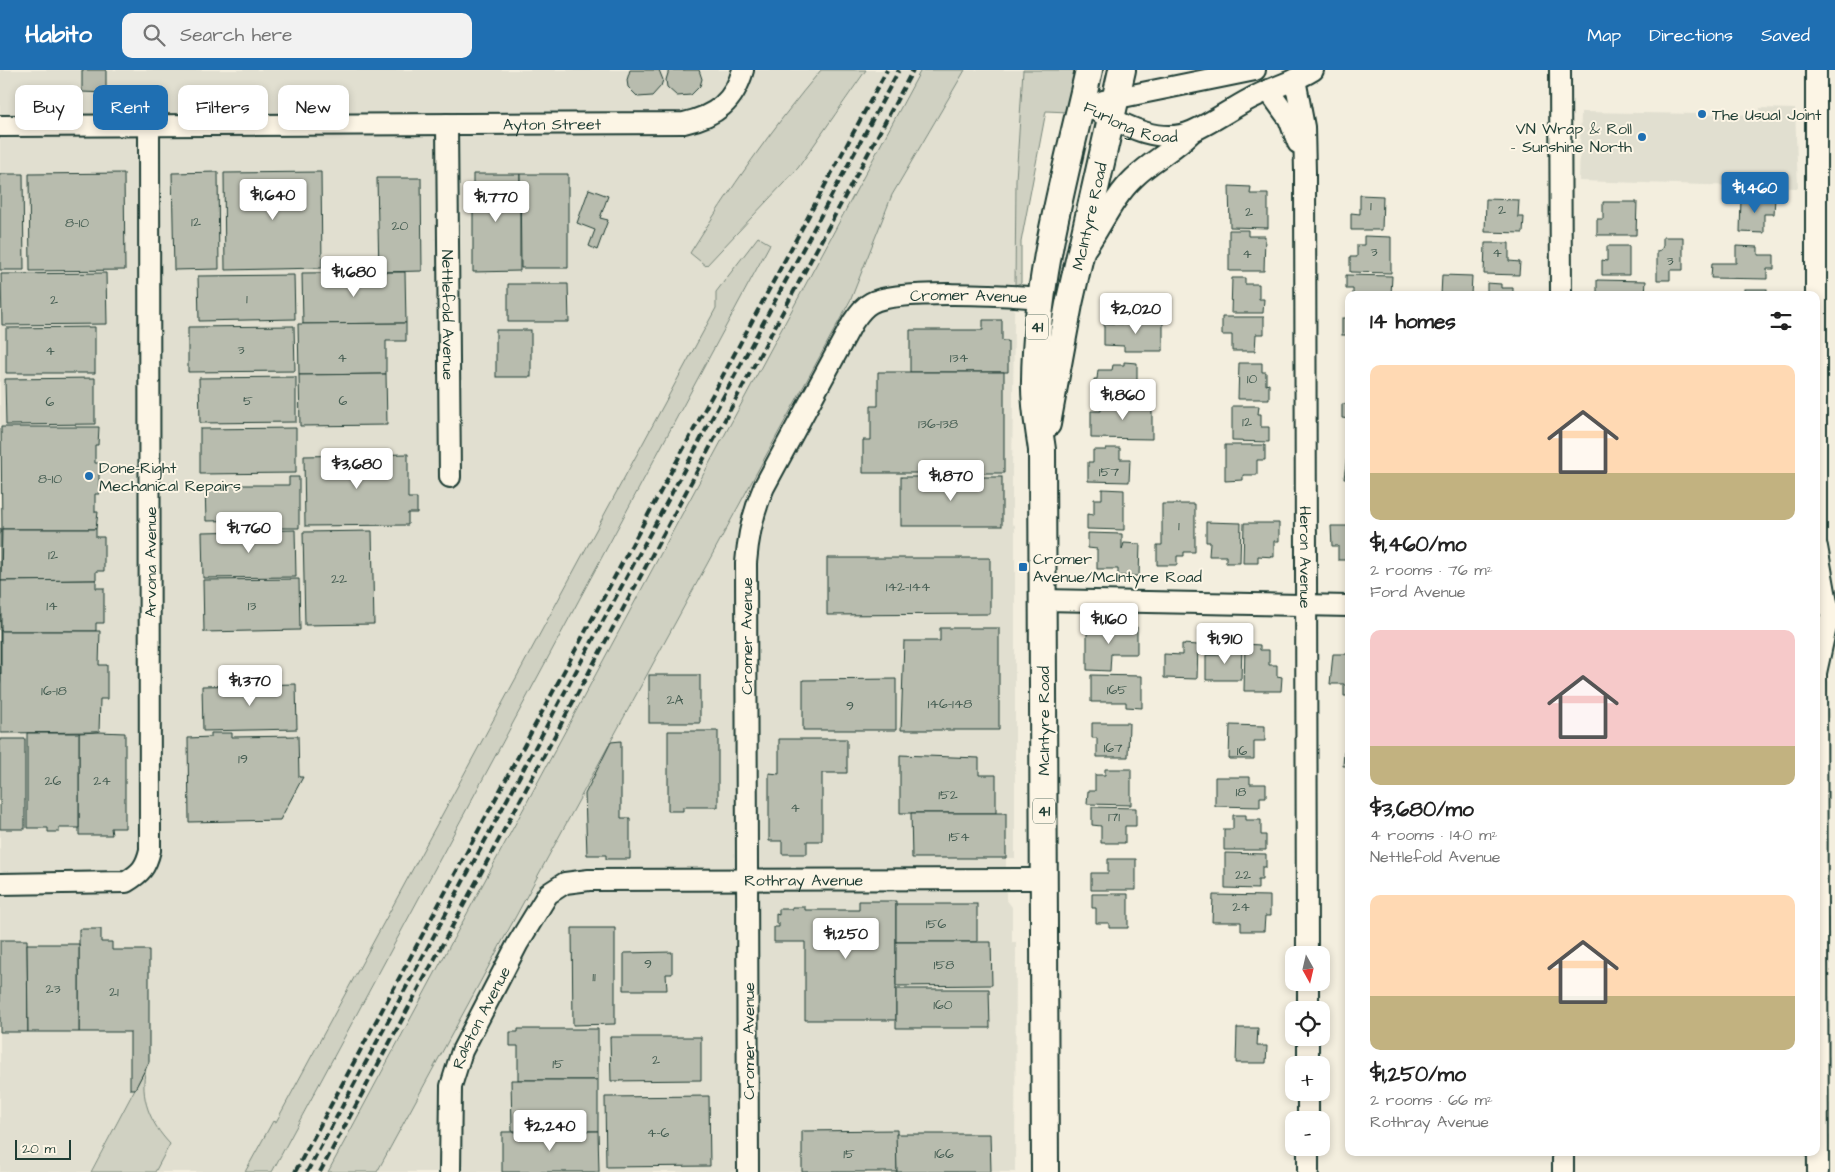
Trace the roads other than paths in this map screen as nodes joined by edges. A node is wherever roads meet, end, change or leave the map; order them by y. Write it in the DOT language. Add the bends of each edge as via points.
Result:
graph roads {
  1 [pos="743,70"];
  2 [pos="1089,70"];
  3 [pos="1122,70"];
  4 [pos="1255,70"];
  5 [pos="1313,70"];
  6 [pos="1560,70"];
  7 [pos="1816,70"];
  8 [pos="1823,70"];
  9 [pos="1835,70"];
  10 [pos="1228,72"];
  11 [pos="1295,79"];
  12 [pos="1268,90"];
  13 [pos="1082,103"];
  14 [pos="1113,109"];
  15 [pos="447,124"];
  16 [pos="0,126"];
  17 [pos="93,126"];
  18 [pos="168,126"];
  19 [pos="149,130"];
  20 [pos="1192,131"];
  21 [pos="1304,159"];
  22 [pos="1078,261"];
  23 [pos="1561,291"];
  24 [pos="1816,291"];
  25 [pos="1040,298"];
  26 [pos="1042,450"];
  27 [pos="450,477"];
  28 [pos="1820,570"];
  29 [pos="1043,600"];
  30 [pos="1307,605"];
  31 [pos="1345,606"];
  32 [pos="1827,615"];
  33 [pos="1820,652"];
  34 [pos="1044,879"];
  35 [pos="748,880"];
  36 [pos="565,883"];
  37 [pos="0,884"];
  38 [pos="1308,946"];
  39 [pos="1308,1156"];
  40 [pos="1563,1156"];
  41 [pos="1818,1156"];
  42 [pos="450,1172"];
  43 [pos="748,1172"];
  44 [pos="1045,1172"];
  45 [pos="1308,1172"];
  46 [pos="1563,1172"];
  47 [pos="1818,1172"];
  1 -- 15 [label="street, Ayton Street" via="736,92 721,107 703,119 684,123"];
  2 -- 13 [label="main road, McIntyre Road / 41"];
  3 -- 14 [label="main road, McIntyre Road / 41"];
  4 -- 10 [label="street, Furlong Road"];
  5 -- 11 [label="street, Furlong Road"];
  6 -- 23 [label="street"];
  7 -- 24 [label="street"];
  8 -- 9 [label="street"];
  10 -- 14 [label="street, Furlong Road"];
  11 -- 12 [label="street, Furlong Road"];
  11 -- 21 [label="street, Heron Avenue" via="1304,127"];
  12 -- 20 [label="street, Furlong Road"];
  12 -- 21 [label="street, Heron Avenue" via="1288,119"];
  13 -- 14 [label="street, Furlong Road"];
  13 -- 25 [label="main road, McIntyre Road / 41" via="1050,235"];
  14 -- 20 [label="street, Furlong Road" via="1151,134 1176,135"];
  14 -- 22 [label="main road, McIntyre Road / 41"];
  15 -- 18 [label="street, Ayton Street"];
  15 -- 27 [label="street, Nettlefold Avenue"];
  16 -- 17 [label="street, Ayton Street"];
  19 -- 37 [label="street, Arvona Avenue" via="150,850 146,866 126,882"];
  20 -- 22 [label="street" via="1129,183"];
  21 -- 30 [label="street, Heron Avenue"];
  22 -- 26 [label="main road, McIntyre Road / 41"];
  25 -- 26 [label="main road, McIntyre Road / 41" via="1035,384"];
  25 -- 35 [label="street, Cromer Avenue" via="910,295 881,298 870,303 853,322 764,487 751,525 746,563"];
  26 -- 29 [label="main road, McIntyre Road / 41"];
  28 -- 32 [label="street"];
  29 -- 30 [label="street"];
  29 -- 34 [label="main road, McIntyre Road / 41"];
  30 -- 31 [label="street"];
  30 -- 38 [label="street, Heron Avenue"];
  32 -- 33 [label="street"];
  34 -- 35 [label="street, Rothray Avenue"];
  34 -- 44 [label="main road, McIntyre Road / 41"];
  35 -- 36 [label="street, Rothray Avenue" via="589,880"];
  35 -- 43 [label="street, Cromer Avenue"];
  36 -- 42 [label="street, Ralston Avenue" via="541,902 462,1052 451,1086"];
  39 -- 45 [label="street"];
  40 -- 46 [label="street"];
  41 -- 47 [label="street"];
}
